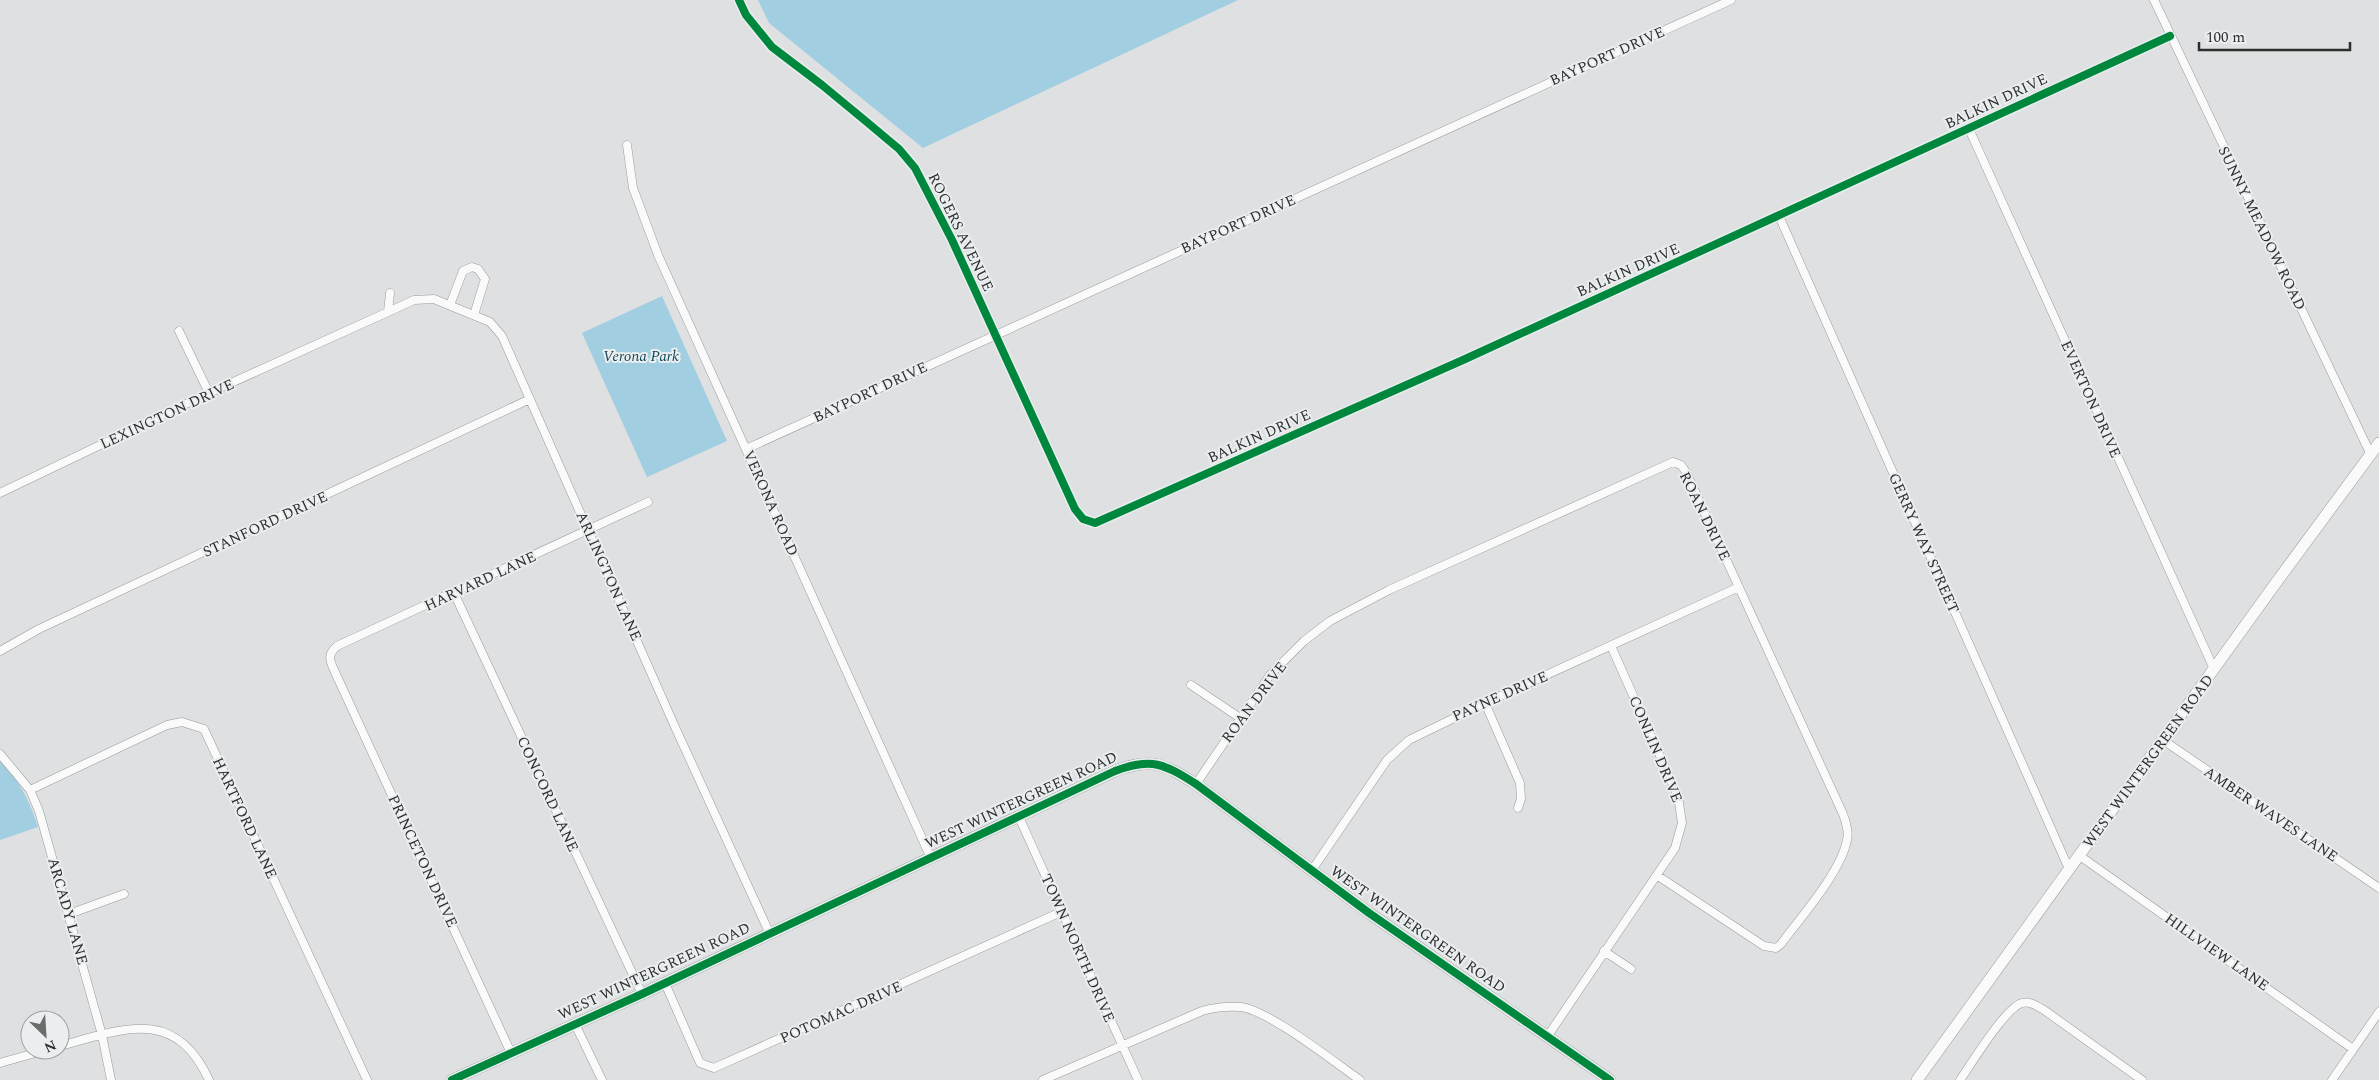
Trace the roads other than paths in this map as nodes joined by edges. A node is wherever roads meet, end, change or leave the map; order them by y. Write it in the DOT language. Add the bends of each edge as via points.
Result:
graph roads {
  1 [pos="739,0"];
  2 [pos="1731,0"];
  3 [pos="2154,0"];
  4 [pos="2170,36"];
  5 [pos="1969,128"];
  6 [pos="627,145"];
  7 [pos="1779,216"];
  8 [pos="390,293"];
  9 [pos="450,305"];
  10 [pos="388,312"];
  11 [pos="474,315"];
  12 [pos="179,330"];
  13 [pos="994,335"];
  14 [pos="335,336"];
  15 [pos="209,393"];
  16 [pos="530,399"];
  17 [pos="2379,443"];
  18 [pos="746,449"];
  19 [pos="2370,455"];
  20 [pos="0,493"];
  21 [pos="648,502"];
  22 [pos="1095,523"];
  23 [pos="588,531"];
  24 [pos="1739,587"];
  25 [pos="454,593"];
  26 [pos="1611,646"];
  27 [pos="0,651"];
  28 [pos="2214,669"];
  29 [pos="334,670"];
  30 [pos="1191,684"];
  31 [pos="1484,703"];
  32 [pos="1240,718"];
  33 [pos="2163,740"];
  34 [pos="0,754"];
  35 [pos="1196,784"];
  36 [pos="30,790"];
  37 [pos="1518,808"];
  38 [pos="1018,815"];
  39 [pos="930,856"];
  40 [pos="2080,856"];
  41 [pos="2070,869"];
  42 [pos="1312,870"];
  43 [pos="1658,876"];
  44 [pos="2379,888"];
  45 [pos="124,894"];
  46 [pos="1061,912"];
  47 [pos="69,914"];
  48 [pos="769,932"];
  49 [pos="1604,951"];
  50 [pos="1631,969"];
  51 [pos="665,983"];
  52 [pos="642,994"];
  53 [pos="2379,1012"];
  54 [pos="575,1024"];
  55 [pos="102,1035"];
  56 [pos="1547,1037"];
  57 [pos="70,1043"];
  58 [pos="1122,1046"];
  59 [pos="2353,1049"];
  60 [pos="511,1053"];
  61 [pos="20,1057"];
  62 [pos="0,1062"];
  63 [pos="111,1080"];
  64 [pos="209,1080"];
  65 [pos="366,1080"];
  66 [pos="452,1080"];
  67 [pos="602,1080"];
  68 [pos="1043,1080"];
  69 [pos="1138,1080"];
  70 [pos="1360,1080"];
  71 [pos="1610,1080"];
  72 [pos="1917,1080"];
  73 [pos="1960,1080"];
  74 [pos="2142,1080"];
  75 [pos="2332,1080"];
  1 -- 13 [label="street, ROGERS AVENUE" via="746,15 772,47 868,123 915,168 952,240"];
  2 -- 13 [label="street, BAYPORT DRIVE"];
  3 -- 4 [label="street, SUNNY MEADOW ROAD"];
  4 -- 5 [label="street, BALKIN DRIVE"];
  4 -- 19 [label="street, SUNNY MEADOW ROAD"];
  5 -- 7 [label="street, BALKIN DRIVE"];
  5 -- 28 [label="street, EVERTON DRIVE"];
  6 -- 18 [label="street, VERONA ROAD" via="633,188 658,255"];
  7 -- 22 [label="street, BALKIN DRIVE"];
  7 -- 41 [label="street, GERRY WAY STREET"];
  8 -- 10 [label="street"];
  9 -- 10 [label="street, ARLINGTON LANE" via="425,298"];
  9 -- 11 [label="street, ARLINGTON LANE"];
  9 -- 11 [label="street" via="463,271 472,267 478,269 485,279"];
  10 -- 14 [label="street, ARLINGTON LANE"];
  11 -- 16 [label="street, ARLINGTON LANE" via="490,322 502,336"];
  12 -- 15 [label="street"];
  13 -- 18 [label="street, BAYPORT DRIVE"];
  13 -- 22 [label="street, ROGERS AVENUE" via="1076,509 1084,519"];
  14 -- 15 [label="street, LEXINGTON DRIVE"];
  15 -- 20 [label="street, LEXINGTON DRIVE"];
  16 -- 23 [label="street, ARLINGTON LANE"];
  16 -- 27 [label="street, STANFORD DRIVE" via="39,629"];
  17 -- 19 [label="street, WEST WINTERGREEN ROAD"];
  18 -- 39 [label="street, VERONA ROAD"];
  19 -- 28 [label="street, WEST WINTERGREEN ROAD"];
  21 -- 23 [label="street, HARVARD LANE"];
  23 -- 25 [label="street, HARVARD LANE"];
  23 -- 48 [label="street, ARLINGTON LANE"];
  24 -- 26 [label="street, PAYNE DRIVE"];
  24 -- 32 [label="street, ROAN DRIVE" via="1686,472 1681,464 1673,462 1389,590 1330,621 1304,641 1270,675"];
  24 -- 43 [label="street, ROAN DRIVE" via="1843,814 1848,838 1844,851 1819,893 1776,948 1764,946"];
  25 -- 29 [label="street, HARVARD LANE" via="338,646 331,652"];
  25 -- 52 [label="street, CONCORD LANE"];
  26 -- 31 [label="street, PAYNE DRIVE"];
  26 -- 43 [label="street, CONLIN DRIVE" via="1682,810 1680,836"];
  28 -- 33 [label="street, WEST WINTERGREEN ROAD"];
  29 -- 60 [label="street, PRINCETON DRIVE"];
  30 -- 32 [label="street"];
  31 -- 37 [label="street" via="1520,783"];
  31 -- 42 [label="street, PAYNE DRIVE" via="1419,734 1398,749 1387,760"];
  32 -- 35 [label="street, ROAN DRIVE"];
  33 -- 40 [label="street, WEST WINTERGREEN ROAD"];
  33 -- 44 [label="street, AMBER WAVES LANE"];
  34 -- 36 [label="street, ARCADY LANE"];
  35 -- 38 [label="street, WEST WINTERGREEN ROAD" via="1151,762 1136,763"];
  35 -- 42 [label="street, WEST WINTERGREEN ROAD"];
  36 -- 47 [label="street, ARCADY LANE"];
  36 -- 65 [label="street, HARTFORD LANE" via="167,726 182,722 204,729"];
  38 -- 39 [label="street, WEST WINTERGREEN ROAD"];
  38 -- 46 [label="street, TOWN NORTH DRIVE"];
  39 -- 48 [label="street, WEST WINTERGREEN ROAD"];
  40 -- 41 [label="street, WEST WINTERGREEN ROAD"];
  40 -- 59 [label="street, HILLVIEW LANE"];
  41 -- 72 [label="street, WEST WINTERGREEN ROAD"];
  42 -- 56 [label="street, WEST WINTERGREEN ROAD"];
  43 -- 49 [label="street, CONLIN DRIVE"];
  45 -- 47 [label="street"];
  46 -- 51 [label="street, POTOMAC DRIVE" via="714,1068 700,1063"];
  46 -- 58 [label="street, TOWN NORTH DRIVE"];
  47 -- 55 [label="street, ARCADY LANE"];
  48 -- 51 [label="street, WEST WINTERGREEN ROAD"];
  49 -- 50 [label="street"];
  49 -- 56 [label="street, CONLIN DRIVE"];
  51 -- 52 [label="street, WEST WINTERGREEN ROAD"];
  52 -- 54 [label="street, WEST WINTERGREEN ROAD"];
  53 -- 59 [label="street"];
  54 -- 60 [label="street, WEST WINTERGREEN ROAD"];
  54 -- 67 [label="street"];
  55 -- 57 [label="street"];
  55 -- 63 [label="street, ARCADY LANE"];
  55 -- 64 [label="street" via="136,1029 165,1032 192,1050"];
  56 -- 71 [label="street, WEST WINTERGREEN ROAD"];
  58 -- 68 [label="street"];
  58 -- 69 [label="street, TOWN NORTH DRIVE"];
  58 -- 70 [label="street" via="1202,1011 1241,1008 1257,1012"];
  59 -- 75 [label="street"];
  60 -- 66 [label="street, WEST WINTERGREEN ROAD"];
  61 -- 62 [label="street"];
  73 -- 74 [label="street" via="2011,1008 2021,1003 2033,1003"];
}
